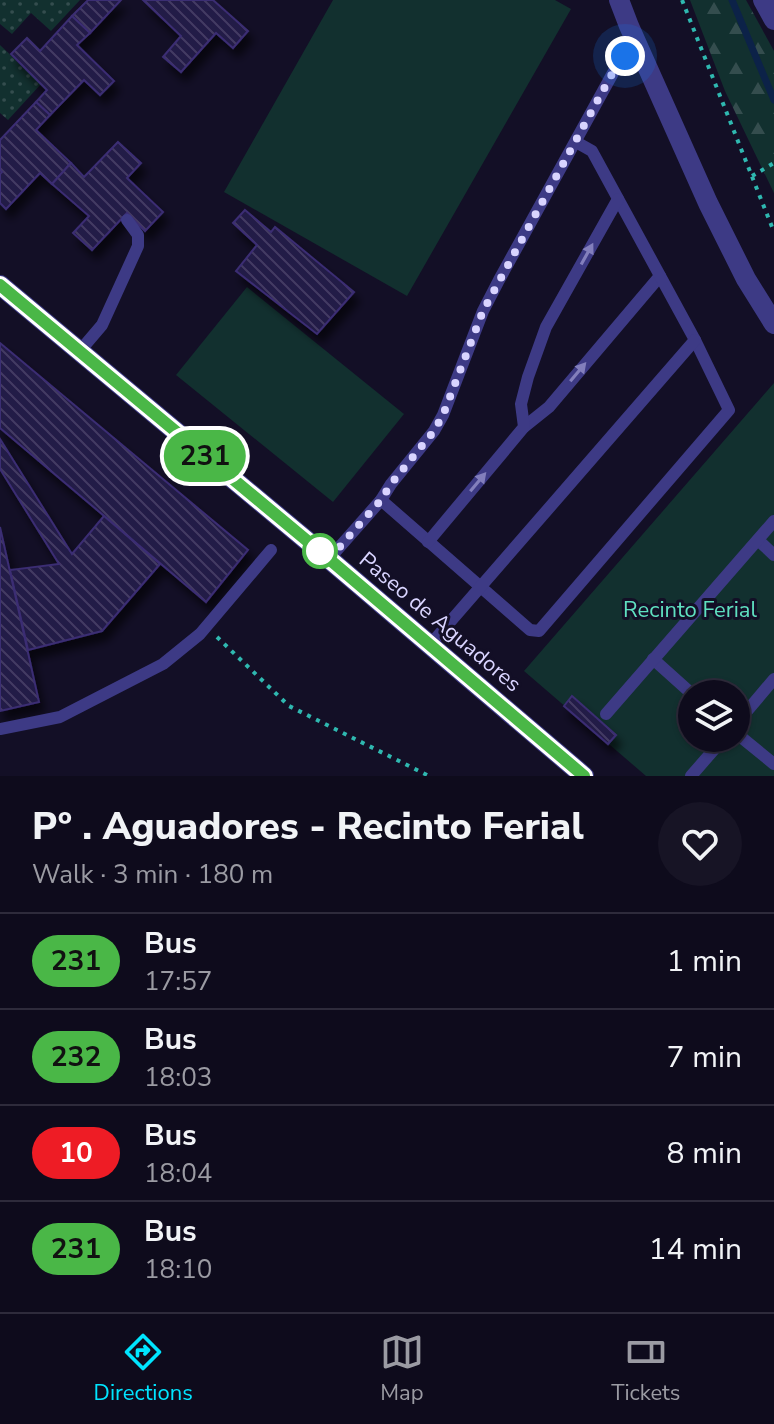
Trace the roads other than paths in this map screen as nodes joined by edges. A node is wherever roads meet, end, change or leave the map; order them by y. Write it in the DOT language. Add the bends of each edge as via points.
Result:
graph roads {
  1 [pos="619,0"];
  2 [pos="763,0"];
  3 [pos="774,20"];
  4 [pos="639,48"];
  5 [pos="576,142"];
  6 [pos="618,199"];
  7 [pos="127,220"];
  8 [pos="660,276"];
  9 [pos="0,285"];
  10 [pos="774,324"];
  11 [pos="695,340"];
  12 [pos="79,352"];
  13 [pos="524,427"];
  14 [pos="381,500"];
  15 [pos="774,521"];
  16 [pos="758,540"];
  17 [pos="428,542"];
  18 [pos="271,550"];
  19 [pos="774,555"];
  20 [pos="329,559"];
  21 [pos="480,586"];
  22 [pos="430,645"];
  23 [pos="653,659"];
  24 [pos="774,679"];
  25 [pos="678,681"];
  26 [pos="750,707"];
  27 [pos="606,714"];
  28 [pos="0,729"];
  29 [pos="750,744"];
  30 [pos="712,752"];
  31 [pos="774,764"];
  32 [pos="584,776"];
  33 [pos="691,776"];
  1 -- 4 [label="street"];
  2 -- 3 [label="street"];
  4 -- 5 [label="lane" via="619,62"];
  4 -- 10 [label="street" via="733,254"];
  5 -- 6 [label="lane" via="592,151"];
  5 -- 14 [label="lane" via="483,311 443,415"];
  6 -- 8 [label="lane"];
  13 -- 6 [label="lane, one-way" via="521,404 546,327"];
  7 -- 12 [label="lane" via="138,235 138,246 102,325"];
  8 -- 11 [label="lane"];
  13 -- 8 [label="lane, one-way" via="549,407"];
  9 -- 12 [label="street, Paseo de Aguadores"];
  11 -- 21 [label="lane"];
  11 -- 21 [label="lane" via="729,410 548,622 539,631 530,630"];
  12 -- 20 [label="street, Paseo de Aguadores"];
  17 -- 13 [label="lane, one-way"];
  14 -- 17 [label="lane"];
  14 -- 20 [label="lane"];
  15 -- 16 [label="lane"];
  16 -- 19 [label="lane"];
  16 -- 23 [label="lane"];
  17 -- 21 [label="lane"];
  18 -- 28 [label="lane" via="200,634 163,664 60,717"];
  20 -- 22 [label="street, Paseo de Aguadores"];
  21 -- 22 [label="lane"];
  22 -- 32 [label="street, Paseo de Aguadores"];
  23 -- 25 [label="lane"];
  23 -- 27 [label="lane"];
  24 -- 26 [label="lane"];
  29 -- 31 [label="lane"];
  30 -- 33 [label="lane"];
}
